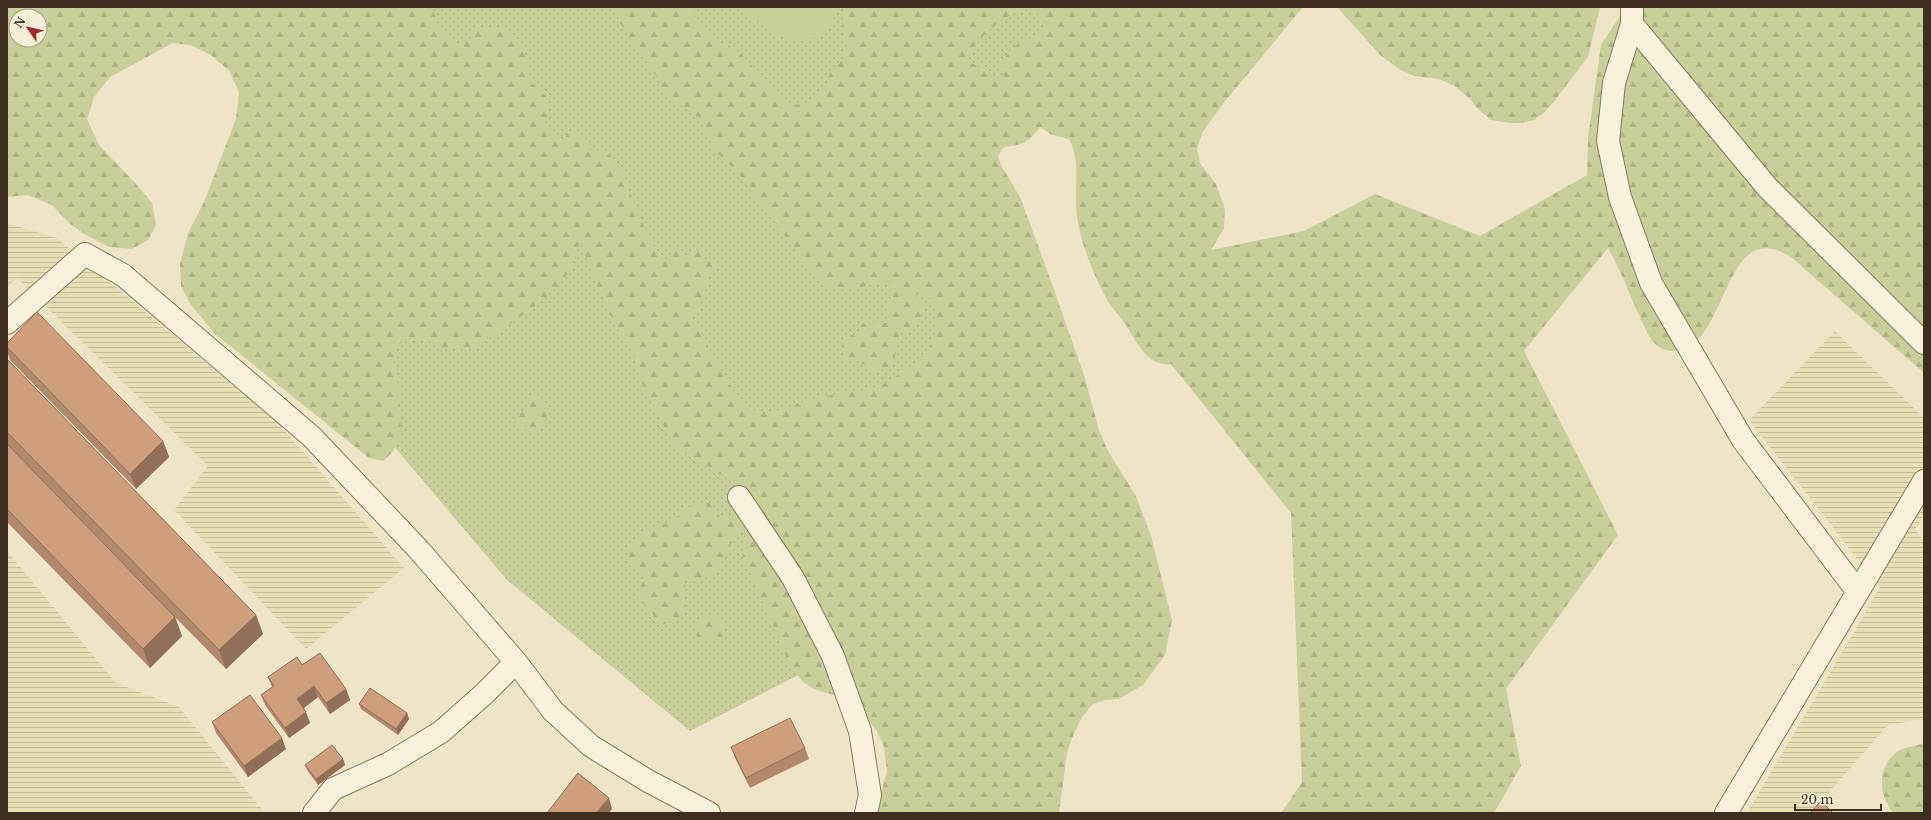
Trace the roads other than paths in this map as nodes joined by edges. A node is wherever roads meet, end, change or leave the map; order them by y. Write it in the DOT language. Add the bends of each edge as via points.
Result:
graph roads {
  1 [pos="1632,15"];
  2 [pos="7,323"];
  3 [pos="1924,343"];
  4 [pos="1924,481"];
  5 [pos="739,497"];
  6 [pos="1858,592"];
  7 [pos="516,662"];
  8 [pos="314,813"];
  9 [pos="709,813"];
  10 [pos="866,813"];
  11 [pos="1726,813"];
  1 -- 3 [label="street" via="1767,187"];
  1 -- 6 [label="street" via="1614,83 1608,141 1620,197 1651,283 1743,440"];
  2 -- 7 [label="street" via="86,254 123,275 312,437 419,550"];
  4 -- 6 [label="street"];
  5 -- 10 [label="street" via="792,578 834,656 860,731 870,795"];
  6 -- 11 [label="street"];
  7 -- 8 [label="street" via="441,732 388,764 333,789"];
  7 -- 9 [label="street" via="553,711 591,746 648,781"];
}
